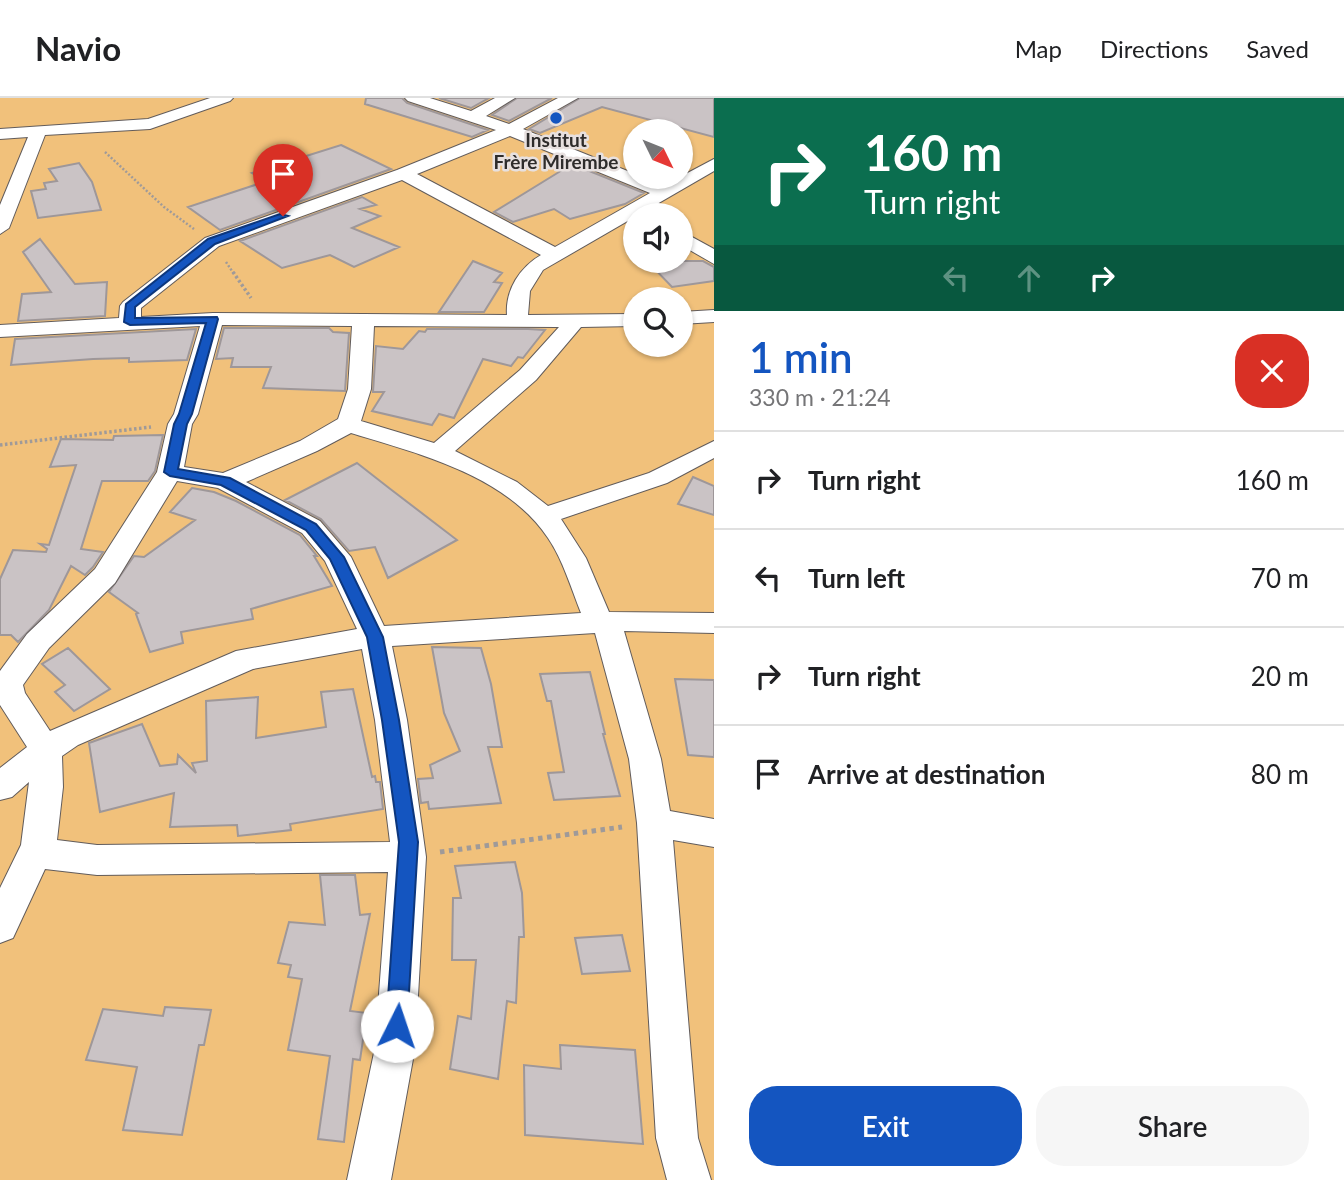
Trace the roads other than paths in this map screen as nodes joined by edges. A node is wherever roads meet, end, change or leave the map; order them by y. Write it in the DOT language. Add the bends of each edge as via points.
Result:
graph roads {
  1 [pos="225,98"];
  2 [pos="413,98"];
  3 [pos="507,98"];
  4 [pos="570,98"];
  5 [pos="474,117"];
  6 [pos="39,131"];
  7 [pos="508,131"];
  8 [pos="0,134"];
  9 [pos="714,164"];
  10 [pos="403,174"];
  11 [pos="663,192"];
  12 [pos="650,203"];
  13 [pos="623,220"];
  14 [pos="0,228"];
  15 [pos="693,245"];
  16 [pos="553,254"];
  17 [pos="714,258"];
  18 [pos="714,316"];
  19 [pos="693,317"];
  20 [pos="213,319"];
  21 [pos="363,319"];
  22 [pos="623,320"];
  23 [pos="519,321"];
  24 [pos="130,322"];
  25 [pos="574,322"];
  26 [pos="0,331"];
  27 [pos="347,424"];
  28 [pos="714,448"];
  29 [pos="439,452"];
  30 [pos="170,472"];
  31 [pos="225,481"];
  32 [pos="543,516"];
  33 [pos="603,622"];
  34 [pos="714,623"];
  35 [pos="375,637"];
  36 [pos="46,750"];
  37 [pos="0,787"];
  38 [pos="654,823"];
  39 [pos="714,833"];
  40 [pos="36,853"];
  41 [pos="408,857"];
  42 [pos="0,926"];
  43 [pos="369,1180"];
  44 [pos="689,1180"];
  1 -- 6 [label="street" via="150,124"];
  2 -- 5 [label="street"];
  3 -- 5 [label="street"];
  4 -- 7 [label="street"];
  5 -- 7 [label="street"];
  6 -- 8 [label="street"];
  6 -- 14 [label="street"];
  7 -- 10 [label="street"];
  7 -- 11 [label="street"];
  9 -- 11 [label="street"];
  10 -- 16 [label="street"];
  10 -- 24 [label="street" via="212,242 130,306"];
  11 -- 12 [label="street"];
  13 -- 16 [label="street"];
  15 -- 17 [label="street"];
  16 -- 23 [label="street" via="522,284 515,307"];
  18 -- 19 [label="street"];
  20 -- 21 [label="street"];
  20 -- 24 [label="street"];
  20 -- 30 [label="street"];
  21 -- 23 [label="street"];
  21 -- 27 [label="street" via="355,408"];
  22 -- 25 [label="street"];
  23 -- 25 [label="street"];
  24 -- 26 [label="street"];
  25 -- 29 [label="street" via="519,382"];
  27 -- 29 [label="street"];
  27 -- 31 [label="street"];
  28 -- 32 [label="street" via="658,478"];
  29 -- 32 [label="street" via="477,467"];
  30 -- 31 [label="street"];
  30 -- 36 [label="street" via="104,576 37,641 9,682 11,697"];
  31 -- 35 [label="street" via="311,527 337,557"];
  32 -- 33 [label="street" via="554,526"];
  33 -- 34 [label="street"];
  33 -- 35 [label="street"];
  33 -- 38 [label="street" via="645,760"];
  35 -- 36 [label="street" via="247,659 67,736"];
  35 -- 41 [label="street" via="391,720"];
  36 -- 37 [label="street"];
  36 -- 40 [label="street" via="46,787"];
  38 -- 39 [label="street"];
  38 -- 44 [label="street" via="677,1138"];
  40 -- 41 [label="street" via="97,860"];
  40 -- 42 [label="street"];
  41 -- 43 [label="street" via="395,1048"];
}
